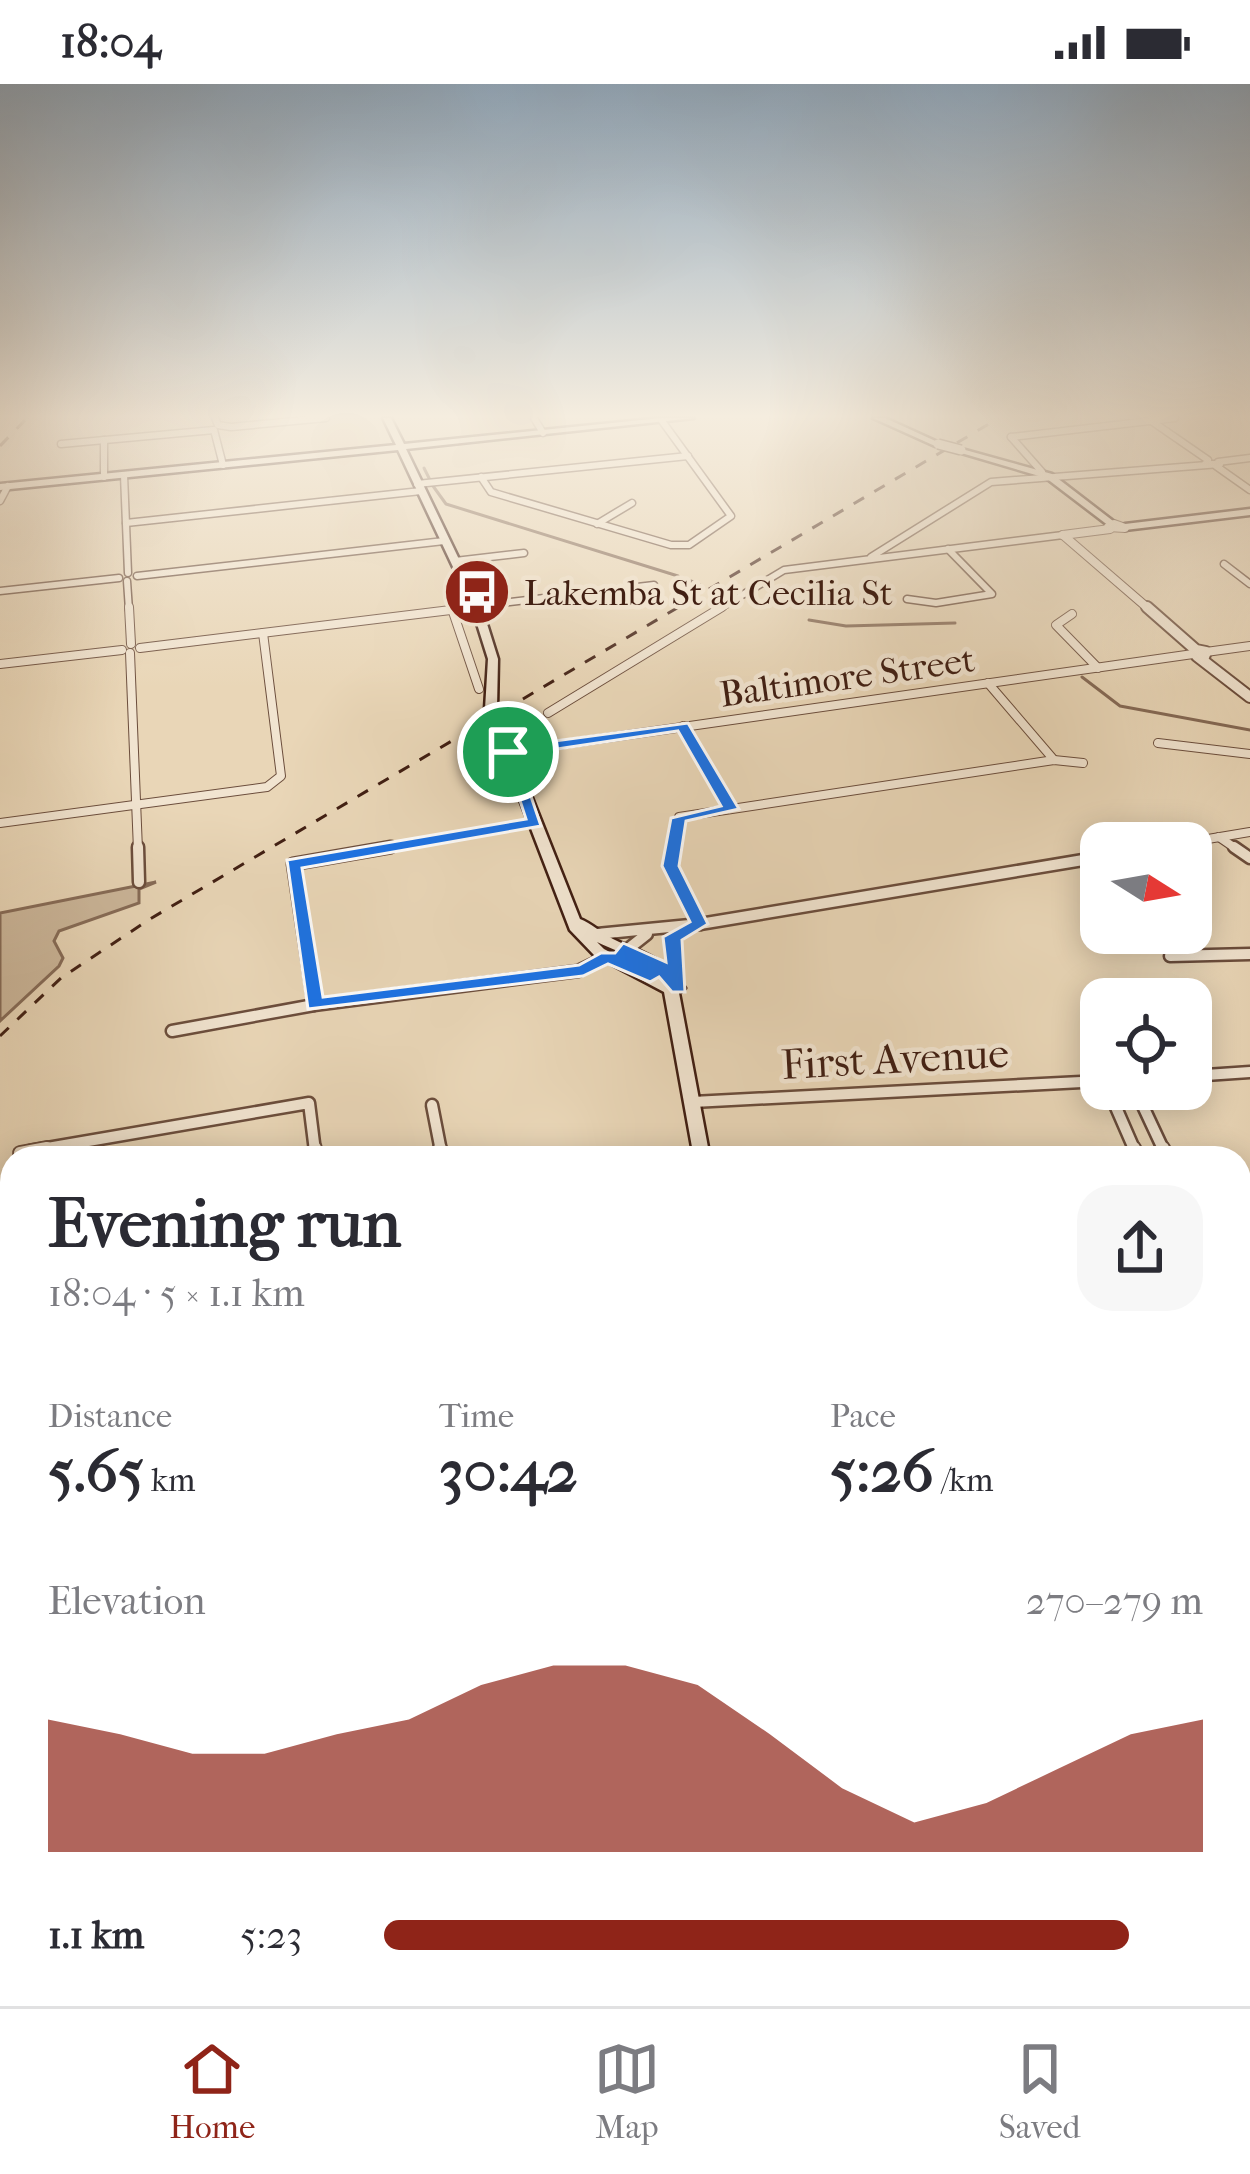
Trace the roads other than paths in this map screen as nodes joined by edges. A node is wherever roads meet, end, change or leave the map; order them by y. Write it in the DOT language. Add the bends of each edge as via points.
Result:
graph roads {
  1 [pos="125,508"];
  2 [pos="254,508"];
  3 [pos="428,508"];
  4 [pos="542,508"];
  5 [pos="624,508"];
  6 [pos="728,508"];
  7 [pos="952,508"];
  8 [pos="1090,508"];
  9 [pos="1250,512"];
  10 [pos="126,523"];
  11 [pos="597,524"];
  12 [pos="1111,526"];
  13 [pos="1125,527"];
  14 [pos="1063,535"];
  15 [pos="444,541"];
  16 [pos="895,544"];
  17 [pos="948,549"];
  18 [pos="524,553"];
  19 [pos="904,554"];
  20 [pos="868,559"];
  21 [pos="454,561"];
  22 [pos="1224,564"];
  23 [pos="128,577"];
  24 [pos="1250,584"];
  25 [pos="654,585"];
  26 [pos="0,591"];
  27 [pos="907,599"];
  28 [pos="476,607"];
  29 [pos="452,610"];
  30 [pos="1072,614"];
  31 [pos="263,633"];
  32 [pos="1250,646"];
  33 [pos="131,649"];
  34 [pos="1200,653"];
  35 [pos="0,664"];
  36 [pos="1098,668"];
  37 [pos="988,683"];
  38 [pos="479,689"];
  39 [pos="1250,697"];
  40 [pos="548,713"];
  41 [pos="683,726"];
  42 [pos="1158,743"];
  43 [pos="508,752"];
  44 [pos="1250,754"];
  45 [pos="1054,760"];
  46 [pos="1083,763"];
  47 [pos="136,804"];
  48 [pos="730,809"];
  49 [pos="535,822"];
  50 [pos="0,823"];
  51 [pos="1250,832"];
  52 [pos="1220,837"];
  53 [pos="1212,838"];
  54 [pos="1250,858"];
  55 [pos="1080,861"];
  56 [pos="139,882"];
  57 [pos="559,884"];
  58 [pos="700,924"];
  59 [pos="584,927"];
  60 [pos="654,930"];
  61 [pos="623,949"];
  62 [pos="1250,954"];
  63 [pos="1170,956"];
  64 [pos="607,957"];
  65 [pos="650,976"];
  66 [pos="678,988"];
  67 [pos="314,1005"];
  68 [pos="679,1016"];
  69 [pos="172,1031"];
  70 [pos="1250,1072"];
  71 [pos="1212,1075"];
  72 [pos="1080,1082"];
  73 [pos="693,1102"];
  74 [pos="432,1105"];
  75 [pos="1117,1110"];
  76 [pos="1145,1110"];
  77 [pos="60,1146"];
  78 [pos="314,1146"];
  79 [pos="440,1146"];
  80 [pos="700,1146"];
  81 [pos="1133,1146"];
  82 [pos="1161,1146"];
  1 -- 10 [label="street"];
  2 -- 10 [label="street"];
  3 -- 15 [label="main road"];
  4 -- 11 [label="street"];
  5 -- 11 [label="street"];
  6 -- 11 [label="street" via="721,528 676,546"];
  7 -- 16 [label="street"];
  8 -- 12 [label="main road"];
  9 -- 13 [label="main road"];
  10 -- 23 [label="street"];
  12 -- 13 [label="street"];
  12 -- 14 [label="street"];
  14 -- 17 [label="street"];
  14 -- 34 [label="street"];
  15 -- 21 [label="main road"];
  15 -- 23 [label="street"];
  16 -- 19 [label="street"];
  16 -- 20 [label="street"];
  17 -- 19 [label="street"];
  17 -- 27 [label="street" via="992,595"];
  18 -- 21 [label="street"];
  19 -- 20 [label="street"];
  20 -- 40 [label="street" via="784,570"];
  21 -- 28 [label="main road"];
  22 -- 24 [label="street"];
  23 -- 26 [label="street"];
  23 -- 33 [label="street"];
  25 -- 28 [label="street"];
  28 -- 29 [label="street"];
  28 -- 43 [label="main road" via="493,659 493,715"];
  29 -- 31 [label="street"];
  29 -- 38 [label="street"];
  30 -- 36 [label="street" via="1056,626"];
  31 -- 33 [label="street"];
  31 -- 47 [label="street" via="281,776 267,787"];
  32 -- 34 [label="street, Baltimore Street"];
  33 -- 35 [label="street"];
  33 -- 47 [label="street"];
  34 -- 36 [label="street, Baltimore Street"];
  34 -- 39 [label="street"];
  36 -- 37 [label="street, Baltimore Street"];
  37 -- 41 [label="street, Baltimore Street"];
  37 -- 45 [label="street"];
  41 -- 43 [label="street, Baltimore Street"];
  41 -- 48 [label="street"];
  42 -- 44 [label="street"];
  43 -- 49 [label="main road"];
  45 -- 46 [label="street"];
  45 -- 48 [label="street"];
  47 -- 50 [label="street"];
  47 -- 56 [label="street"];
  48 -- 58 [label="street" via="679,818 670,866"];
  49 -- 57 [label="main road"];
  49 -- 67 [label="street" via="306,858 291,871"];
  51 -- 52 [label="street"];
  52 -- 53 [label="street"];
  52 -- 54 [label="street"];
  55 -- 58 [label="street"];
  57 -- 59 [label="main road"];
  57 -- 64 [label="main road" via="580,936"];
  58 -- 60 [label="street"];
  58 -- 66 [label="street" via="672,937"];
  59 -- 60 [label="street" via="613,936"];
  59 -- 61 [label="main road"];
  60 -- 61 [label="street"];
  61 -- 65 [label="street"];
  61 -- 66 [label="main road" via="658,964"];
  62 -- 63 [label="street"];
  64 -- 65 [label="main road"];
  64 -- 67 [label="street" via="583,970"];
  65 -- 68 [label="main road" via="671,990"];
  66 -- 68 [label="main road"];
  67 -- 69 [label="street"];
  68 -- 73 [label="main road"];
  70 -- 71 [label="street"];
  72 -- 73 [label="street, First Avenue"];
  73 -- 80 [label="main road"];
  74 -- 79 [label="street"];
  75 -- 81 [label="street"];
  76 -- 82 [label="street"];
  77 -- 78 [label="street" via="309,1103"];
}
